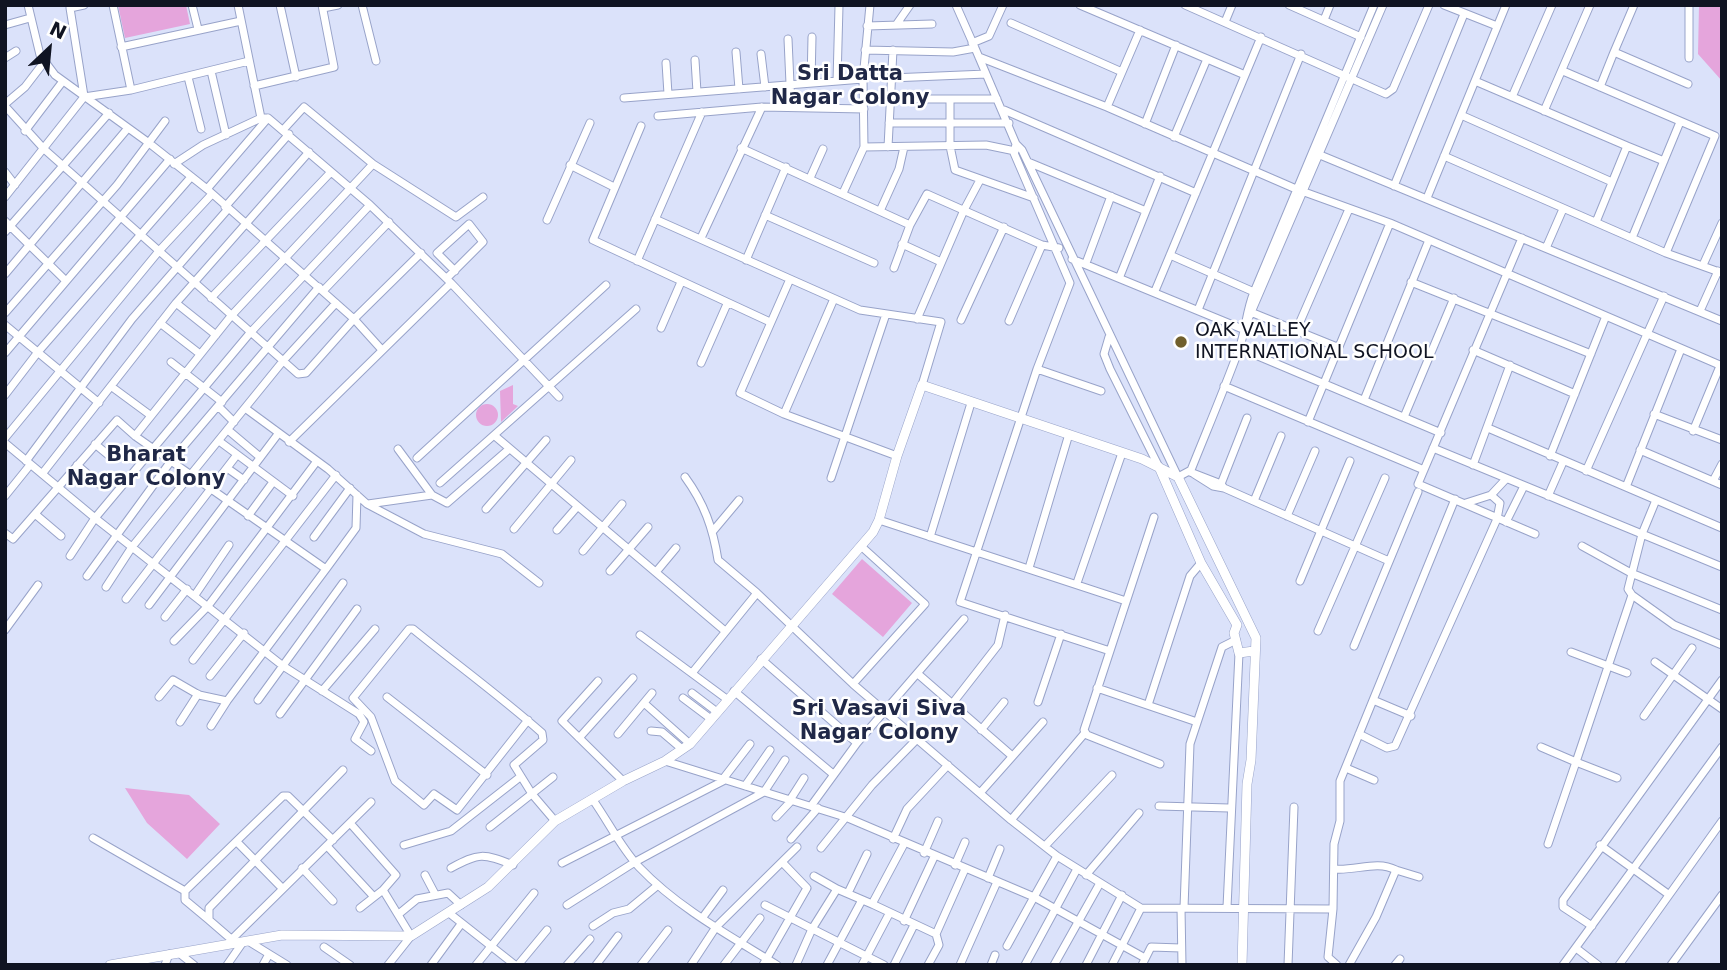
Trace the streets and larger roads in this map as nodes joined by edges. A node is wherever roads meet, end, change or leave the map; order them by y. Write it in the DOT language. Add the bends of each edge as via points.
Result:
graph roads {
  1 [pos="28,5"];
  2 [pos="84,5"];
  3 [pos="113,5"];
  4 [pos="192,5"];
  5 [pos="238,5"];
  6 [pos="279,5"];
  7 [pos="338,5"];
  8 [pos="362,5"];
  9 [pos="839,5"];
  10 [pos="870,5"];
  11 [pos="911,5"];
  12 [pos="956,5"];
  13 [pos="1003,5"];
  14 [pos="1080,5"];
  15 [pos="1232,5"];
  16 [pos="1330,5"];
  17 [pos="1374,5"];
  18 [pos="1383,5"];
  19 [pos="1429,5"];
  20 [pos="1444,5"];
  21 [pos="1506,5"];
  22 [pos="1552,5"];
  23 [pos="1590,5"];
  24 [pos="1689,5"];
  25 [pos="1189,6"];
  26 [pos="1291,6"];
  27 [pos="1633,6"];
  28 [pos="69,7"];
  29 [pos="322,7"];
  30 [pos="1464,14"];
  31 [pos="30,18"];
  32 [pos="1324,20"];
  33 [pos="241,21"];
  34 [pos="1225,22"];
  35 [pos="1011,23"];
  36 [pos="932,24"];
  37 [pos="5,25"];
  38 [pos="896,25"];
  39 [pos="867,26"];
  40 [pos="1497,26"];
  41 [pos="198,29"];
  42 [pos="1140,30"];
  43 [pos="812,37"];
  44 [pos="1261,37"];
  45 [pos="1361,37"];
  46 [pos="788,39"];
  47 [pos="1175,45"];
  48 [pos="974,46"];
  49 [pos="121,47"];
  50 [pos="865,50"];
  51 [pos="893,50"];
  52 [pos="16,51"];
  53 [pos="737,52"];
  54 [pos="1614,52"];
  55 [pos="761,54"];
  56 [pos="1301,54"];
  57 [pos="979,57"];
  58 [pos="5,58"];
  59 [pos="1689,58"];
  60 [pos="1207,59"];
  61 [pos="695,60"];
  62 [pos="45,61"];
  63 [pos="249,61"];
  64 [pos="376,61"];
  65 [pos="666,63"];
  66 [pos="211,71"];
  67 [pos="1563,71"];
  68 [pos="1122,72"];
  69 [pos="986,74"];
  70 [pos="1245,75"];
  71 [pos="1349,76"];
  72 [pos="188,77"];
  73 [pos="296,77"];
  74 [pos="891,78"];
  75 [pos="863,79"];
  76 [pos="63,81"];
  77 [pos="837,81"];
  78 [pos="1475,81"];
  79 [pos="811,83"];
  80 [pos="1688,84"];
  81 [pos="788,85"];
  82 [pos="254,86"];
  83 [pos="765,87"];
  84 [pos="1600,88"];
  85 [pos="739,89"];
  86 [pos="131,90"];
  87 [pos="697,92"];
  88 [pos="668,94"];
  89 [pos="84,97"];
  90 [pos="1513,97"];
  91 [pos="624,98"];
  92 [pos="890,99"];
  93 [pos="998,99"];
  94 [pos="950,100"];
  95 [pos="5,105"];
  96 [pos="791,106"];
  97 [pos="762,107"];
  98 [pos="1107,107"];
  99 [pos="864,109"];
  100 [pos="1004,110"];
  101 [pos="1545,111"];
  102 [pos="109,113"];
  103 [pos="702,113"];
  104 [pos="658,116"];
  105 [pos="1461,116"];
  106 [pos="264,118"];
  107 [pos="165,121"];
  108 [pos="1680,122"];
  109 [pos="590,123"];
  110 [pos="889,123"];
  111 [pos="1009,123"];
  112 [pos="950,124"];
  113 [pos="1145,124"];
  114 [pos="641,126"];
  115 [pos="128,128"];
  116 [pos="201,130"];
  117 [pos="25,131"];
  118 [pos="286,132"];
  119 [pos="226,135"];
  120 [pos="1174,136"];
  121 [pos="149,143"];
  122 [pos="950,146"];
  123 [pos="1627,146"];
  124 [pos="864,147"];
  125 [pos="888,147"];
  126 [pos="904,147"];
  127 [pos="1016,147"];
  128 [pos="741,148"];
  129 [pos="44,149"];
  130 [pos="823,149"];
  131 [pos="309,152"];
  132 [pos="1212,153"];
  133 [pos="1320,155"];
  134 [pos="1444,156"];
  135 [pos="172,161"];
  136 [pos="1664,161"];
  137 [pos="1028,162"];
  138 [pos="62,164"];
  139 [pos="373,164"];
  140 [pos="570,166"];
  141 [pos="786,167"];
  142 [pos="1254,171"];
  143 [pos="5,172"];
  144 [pos="331,172"];
  145 [pos="1160,176"];
  146 [pos="191,177"];
  147 [pos="810,178"];
  148 [pos="980,180"];
  149 [pos="1612,182"];
  150 [pos="82,183"];
  151 [pos="15,185"];
  152 [pos="1394,186"];
  153 [pos="351,187"];
  154 [pos="614,187"];
  155 [pos="1296,189"];
  156 [pos="210,191"];
  157 [pos="1306,192"];
  158 [pos="1196,193"];
  159 [pos="844,194"];
  160 [pos="1111,196"];
  161 [pos="5,197"];
  162 [pos="483,197"];
  163 [pos="1427,198"];
  164 [pos="102,201"];
  165 [pos="1039,201"];
  166 [pos="370,205"];
  167 [pos="227,208"];
  168 [pos="1349,209"];
  169 [pos="1563,209"];
  170 [pos="964,210"];
  171 [pos="880,211"];
  172 [pos="1146,211"];
  173 [pos="765,215"];
  174 [pos="120,217"];
  175 [pos="547,219"];
  176 [pos="655,219"];
  177 [pos="389,222"];
  178 [pos="1597,222"];
  179 [pos="244,223"];
  180 [pos="1390,223"];
  181 [pos="1722,223"];
  182 [pos="910,225"];
  183 [pos="7,227"];
  184 [pos="1004,227"];
  185 [pos="138,234"];
  186 [pos="701,238"];
  187 [pos="1522,238"];
  188 [pos="1632,238"];
  189 [pos="265,240"];
  190 [pos="1429,240"];
  191 [pos="902,244"];
  192 [pos="1042,245"];
  193 [pos="30,246"];
  194 [pos="1061,248"];
  195 [pos="1546,248"];
  196 [pos="159,251"];
  197 [pos="421,253"];
  198 [pos="1665,253"];
  199 [pos="1170,256"];
  200 [pos="284,257"];
  201 [pos="1072,259"];
  202 [pos="746,260"];
  203 [pos="637,261"];
  204 [pos="942,262"];
  205 [pos="48,263"];
  206 [pos="874,263"];
  207 [pos="1086,263"];
  208 [pos="1703,265"];
  209 [pos="177,267"];
  210 [pos="894,268"];
  211 [pos="455,271"];
  212 [pos="1720,272"];
  213 [pos="5,274"];
  214 [pos="303,274"];
  215 [pos="1213,274"];
  216 [pos="1506,274"];
  217 [pos="1119,276"];
  218 [pos="790,279"];
  219 [pos="65,280"];
  220 [pos="449,281"];
  221 [pos="193,282"];
  222 [pos="681,282"];
  223 [pos="1411,282"];
  224 [pos="606,285"];
  225 [pos="321,289"];
  226 [pos="1154,291"];
  227 [pos="1254,292"];
  228 [pos="1664,296"];
  229 [pos="211,298"];
  230 [pos="1454,298"];
  231 [pos="833,301"];
  232 [pos="176,303"];
  233 [pos="336,303"];
  234 [pos="727,304"];
  235 [pos="636,309"];
  236 [pos="1198,310"];
  237 [pos="1700,312"];
  238 [pos="5,313"];
  239 [pos="1253,313"];
  240 [pos="886,314"];
  241 [pos="1489,315"];
  242 [pos="231,316"];
  243 [pos="1606,316"];
  244 [pos="354,319"];
  245 [pos="917,319"];
  246 [pos="961,320"];
  247 [pos="1009,321"];
  248 [pos="1722,321"];
  249 [pos="770,322"];
  250 [pos="160,323"];
  251 [pos="5,325"];
  252 [pos="1245,327"];
  253 [pos="661,328"];
  254 [pos="1296,331"];
  255 [pos="250,333"];
  256 [pos="1647,334"];
  257 [pos="19,335"];
  258 [pos="216,335"];
  259 [pos="1109,337"];
  260 [pos="1337,347"];
  261 [pos="268,348"];
  262 [pos="1239,348"];
  263 [pos="1681,349"];
  264 [pos="1473,350"];
  265 [pos="382,351"];
  266 [pos="38,352"];
  267 [pos="5,353"];
  268 [pos="200,354"];
  269 [pos="1591,354"];
  270 [pos="523,358"];
  271 [pos="283,360"];
  272 [pos="171,362"];
  273 [pos="701,363"];
  274 [pos="1510,365"];
  275 [pos="1721,366"];
  276 [pos="61,369"];
  277 [pos="1037,369"];
  278 [pos="185,373"];
  279 [pos="1322,383"];
  280 [pos="922,385"];
  281 [pos="1224,386"];
  282 [pos="81,387"];
  283 [pos="112,387"];
  284 [pos="550,387"];
  285 [pos="204,388"];
  286 [pos="1101,391"];
  287 [pos="1575,394"];
  288 [pos="5,395"];
  289 [pos="559,397"];
  290 [pos="1364,400"];
  291 [pos="971,402"];
  292 [pos="99,403"];
  293 [pos="220,404"];
  294 [pos="245,408"];
  295 [pos="784,414"];
  296 [pos="1654,414"];
  297 [pos="150,415"];
  298 [pos="1404,417"];
  299 [pos="1247,418"];
  300 [pos="1020,419"];
  301 [pos="234,422"];
  302 [pos="1308,422"];
  303 [pos="1488,428"];
  304 [pos="228,430"];
  305 [pos="1693,431"];
  306 [pos="1441,432"];
  307 [pos="278,434"];
  308 [pos="1069,434"];
  309 [pos="135,436"];
  310 [pos="495,436"];
  311 [pos="846,436"];
  312 [pos="1281,436"];
  313 [pos="5,440"];
  314 [pos="546,440"];
  315 [pos="1722,440"];
  316 [pos="219,442"];
  317 [pos="289,442"];
  318 [pos="96,444"];
  319 [pos="1433,448"];
  320 [pos="398,449"];
  321 [pos="154,450"];
  322 [pos="508,450"];
  323 [pos="1640,450"];
  324 [pos="1315,451"];
  325 [pos="1122,453"];
  326 [pos="236,456"];
  327 [pos="897,456"];
  328 [pos="1550,456"];
  329 [pos="260,457"];
  330 [pos="112,458"];
  331 [pos="416,458"];
  332 [pos="571,460"];
  333 [pos="171,461"];
  334 [pos="317,461"];
  335 [pos="1350,461"];
  336 [pos="1563,462"];
  337 [pos="28,463"];
  338 [pos="524,463"];
  339 [pos="1722,464"];
  340 [pos="77,465"];
  341 [pos="1473,465"];
  342 [pos="1158,466"];
  343 [pos="227,468"];
  344 [pos="254,468"];
  345 [pos="1423,470"];
  346 [pos="1586,471"];
  347 [pos="1192,473"];
  348 [pos="42,474"];
  349 [pos="191,475"];
  350 [pos="336,475"];
  351 [pos="685,477"];
  352 [pos="1178,477"];
  353 [pos="831,478"];
  354 [pos="1385,478"];
  355 [pos="1506,478"];
  356 [pos="244,480"];
  357 [pos="1713,481"];
  358 [pos="273,482"];
  359 [pos="440,483"];
  360 [pos="99,484"];
  361 [pos="550,485"];
  362 [pos="1722,485"];
  363 [pos="1222,486"];
  364 [pos="1524,486"];
  365 [pos="1626,486"];
  366 [pos="57,487"];
  367 [pos="350,488"];
  368 [pos="211,490"];
  369 [pos="1418,492"];
  370 [pos="356,495"];
  371 [pos="432,495"];
  372 [pos="1490,495"];
  373 [pos="5,496"];
  374 [pos="293,496"];
  375 [pos="1548,496"];
  376 [pos="1455,499"];
  377 [pos="739,500"];
  378 [pos="1656,500"];
  379 [pos="1254,501"];
  380 [pos="228,502"];
  381 [pos="367,503"];
  382 [pos="622,504"];
  383 [pos="1465,504"];
  384 [pos="577,507"];
  385 [pos="486,509"];
  386 [pos="35,514"];
  387 [pos="248,516"];
  388 [pos="1287,516"];
  389 [pos="1154,517"];
  390 [pos="95,518"];
  391 [pos="1497,519"];
  392 [pos="879,520"];
  393 [pos="1506,522"];
  394 [pos="648,527"];
  395 [pos="1722,527"];
  396 [pos="603,528"];
  397 [pos="267,529"];
  398 [pos="514,529"];
  399 [pos="557,530"];
  400 [pos="1320,530"];
  401 [pos="713,531"];
  402 [pos="5,533"];
  403 [pos="116,534"];
  404 [pos="1535,534"];
  405 [pos="1642,534"];
  406 [pos="61,536"];
  407 [pos="314,537"];
  408 [pos="930,537"];
  409 [pos="285,540"];
  410 [pos="229,545"];
  411 [pos="1356,546"];
  412 [pos="1582,546"];
  413 [pos="132,547"];
  414 [pos="862,547"];
  415 [pos="676,548"];
  416 [pos="629,550"];
  417 [pos="583,551"];
  418 [pos="978,551"];
  419 [pos="70,556"];
  420 [pos="1389,561"];
  421 [pos="153,562"];
  422 [pos="1198,565"];
  423 [pos="1722,567"];
  424 [pos="1029,568"];
  425 [pos="326,569"];
  426 [pos="610,571"];
  427 [pos="656,572"];
  428 [pos="1631,573"];
  429 [pos="87,576"];
  430 [pos="173,578"];
  431 [pos="1300,581"];
  432 [pos="344,583"];
  433 [pos="539,583"];
  434 [pos="1077,583"];
  435 [pos="38,585"];
  436 [pos="106,587"];
  437 [pos="187,589"];
  438 [pos="757,593"];
  439 [pos="195,595"];
  440 [pos="1632,596"];
  441 [pos="126,599"];
  442 [pos="1126,601"];
  443 [pos="149,605"];
  444 [pos="208,606"];
  445 [pos="357,609"];
  446 [pos="1722,610"];
  447 [pos="1005,615"];
  448 [pos="1243,615"];
  449 [pos="165,617"];
  450 [pos="964,619"];
  451 [pos="1234,619"];
  452 [pos="227,620"];
  453 [pos="791,624"];
  454 [pos="375,629"];
  455 [pos="5,630"];
  456 [pos="725,631"];
  457 [pos="1318,631"];
  458 [pos="244,633"];
  459 [pos="1061,634"];
  460 [pos="640,635"];
  461 [pos="1236,640"];
  462 [pos="174,641"];
  463 [pos="1722,645"];
  464 [pos="1354,646"];
  465 [pos="1692,648"];
  466 [pos="265,649"];
  467 [pos="1110,651"];
  468 [pos="1254,651"];
  469 [pos="1571,652"];
  470 [pos="1239,653"];
  471 [pos="761,659"];
  472 [pos="193,660"];
  473 [pos="1655,662"];
  474 [pos="284,666"];
  475 [pos="1608,666"];
  476 [pos="692,673"];
  477 [pos="1628,673"];
  478 [pos="918,674"];
  479 [pos="1674,675"];
  480 [pos="210,676"];
  481 [pos="632,678"];
  482 [pos="304,680"];
  483 [pos="1722,680"];
  484 [pos="598,681"];
  485 [pos="853,684"];
  486 [pos="1097,688"];
  487 [pos="322,691"];
  488 [pos="734,691"];
  489 [pos="692,692"];
  490 [pos="652,693"];
  491 [pos="198,694"];
  492 [pos="159,697"];
  493 [pos="387,697"];
  494 [pos="683,698"];
  495 [pos="1707,698"];
  496 [pos="228,700"];
  497 [pos="258,700"];
  498 [pos="728,700"];
  499 [pos="1373,700"];
  500 [pos="1004,702"];
  501 [pos="1038,702"];
  502 [pos="643,703"];
  503 [pos="952,704"];
  504 [pos="1148,705"];
  505 [pos="1722,709"];
  506 [pos="886,711"];
  507 [pos="280,714"];
  508 [pos="714,716"];
  509 [pos="1411,716"];
  510 [pos="1644,716"];
  511 [pos="528,720"];
  512 [pos="180,722"];
  513 [pos="1044,722"];
  514 [pos="1197,722"];
  515 [pos="211,726"];
  516 [pos="981,730"];
  517 [pos="650,732"];
  518 [pos="618,734"];
  519 [pos="1084,734"];
  520 [pos="1359,734"];
  521 [pos="579,738"];
  522 [pos="917,738"];
  523 [pos="857,743"];
  524 [pos="750,744"];
  525 [pos="686,746"];
  526 [pos="1541,747"];
  527 [pos="1722,747"];
  528 [pos="770,750"];
  529 [pos="371,751"];
  530 [pos="1011,755"];
  531 [pos="785,760"];
  532 [pos="665,761"];
  533 [pos="1576,762"];
  534 [pos="1160,764"];
  535 [pos="948,765"];
  536 [pos="1346,768"];
  537 [pos="343,769"];
  538 [pos="833,774"];
  539 [pos="487,775"];
  540 [pos="1112,775"];
  541 [pos="520,777"];
  542 [pos="553,777"];
  543 [pos="804,778"];
  544 [pos="1617,778"];
  545 [pos="724,780"];
  546 [pos="1374,780"];
  547 [pos="623,781"];
  548 [pos="745,786"];
  549 [pos="764,792"];
  550 [pos="980,793"];
  551 [pos="531,794"];
  552 [pos="593,800"];
  553 [pos="791,800"];
  554 [pos="371,802"];
  555 [pos="1159,806"];
  556 [pos="814,807"];
  557 [pos="1187,807"];
  558 [pos="1294,807"];
  559 [pos="1229,808"];
  560 [pos="303,810"];
  561 [pos="1139,813"];
  562 [pos="776,817"];
  563 [pos="848,818"];
  564 [pos="1011,820"];
  565 [pos="555,821"];
  566 [pos="938,821"];
  567 [pos="1722,821"];
  568 [pos="350,823"];
  569 [pos="490,827"];
  570 [pos="617,834"];
  571 [pos="93,838"];
  572 [pos="790,839"];
  573 [pos="893,839"];
  574 [pos="237,842"];
  575 [pos="965,842"];
  576 [pos="330,843"];
  577 [pos="904,844"];
  578 [pos="1548,844"];
  579 [pos="404,845"];
  580 [pos="1600,845"];
  581 [pos="1045,846"];
  582 [pos="797,847"];
  583 [pos="821,848"];
  584 [pos="1000,849"];
  585 [pos="924,853"];
  586 [pos="867,854"];
  587 [pos="1057,856"];
  588 [pos="934,857"];
  589 [pos="518,861"];
  590 [pos="255,862"];
  591 [pos="635,862"];
  592 [pos="782,862"];
  593 [pos="562,863"];
  594 [pos="956,865"];
  595 [pos="302,868"];
  596 [pos="451,868"];
  597 [pos="1634,868"];
  598 [pos="965,869"];
  599 [pos="1077,869"];
  600 [pos="1334,869"];
  601 [pos="1396,870"];
  602 [pos="425,875"];
  603 [pos="1086,875"];
  604 [pos="814,876"];
  605 [pos="1419,877"];
  606 [pos="988,878"];
  607 [pos="997,882"];
  608 [pos="1100,883"];
  609 [pos="658,885"];
  610 [pos="282,888"];
  611 [pos="837,889"];
  612 [pos="383,890"];
  613 [pos="723,890"];
  614 [pos="185,891"];
  615 [pos="534,893"];
  616 [pos="435,894"];
  617 [pos="848,894"];
  618 [pos="1668,894"];
  619 [pos="1122,895"];
  620 [pos="1722,895"];
  621 [pos="374,897"];
  622 [pos="1034,897"];
  623 [pos="862,900"];
  624 [pos="333,901"];
  625 [pos="872,904"];
  626 [pos="461,905"];
  627 [pos="567,905"];
  628 [pos="765,905"];
  629 [pos="1227,907"];
  630 [pos="1246,907"];
  631 [pos="360,908"];
  632 [pos="1141,908"];
  633 [pos="1182,908"];
  634 [pos="1055,909"];
  635 [pos="1333,909"];
  636 [pos="1292,910"];
  637 [pos="400,913"];
  638 [pos="449,913"];
  639 [pos="889,914"];
  640 [pos="790,917"];
  641 [pos="703,918"];
  642 [pos="760,918"];
  643 [pos="209,920"];
  644 [pos="904,920"];
  645 [pos="1078,921"];
  646 [pos="461,924"];
  647 [pos="914,925"];
  648 [pos="593,926"];
  649 [pos="1592,926"];
  650 [pos="716,927"];
  651 [pos="812,929"];
  652 [pos="547,930"];
  653 [pos="668,930"];
  654 [pos="936,934"];
  655 [pos="1101,934"];
  656 [pos="411,936"];
  657 [pos="618,936"];
  658 [pos="590,939"];
  659 [pos="245,942"];
  660 [pos="838,942"];
  661 [pos="228,943"];
  662 [pos="742,945"];
  663 [pos="1122,945"];
  664 [pos="490,946"];
  665 [pos="1007,946"];
  666 [pos="324,947"];
  667 [pos="1181,948"];
  668 [pos="1576,948"];
  669 [pos="174,954"];
  670 [pos="269,954"];
  671 [pos="995,955"];
  672 [pos="866,956"];
  673 [pos="764,961"];
  674 [pos="1143,961"];
  675 [pos="110,965"];
  676 [pos="165,965"];
  677 [pos="194,965"];
  678 [pos="227,965"];
  679 [pos="263,965"];
  680 [pos="287,965"];
  681 [pos="350,965"];
  682 [pos="388,965"];
  683 [pos="431,965"];
  684 [pos="476,965"];
  685 [pos="516,965"];
  686 [pos="567,965"];
  687 [pos="596,965"];
  688 [pos="641,965"];
  689 [pos="691,965"];
  690 [pos="724,965"];
  691 [pos="777,965"];
  692 [pos="796,965"];
  693 [pos="827,965"];
  694 [pos="862,965"];
  695 [pos="884,965"];
  696 [pos="894,965"];
  697 [pos="928,965"];
  698 [pos="960,965"];
  699 [pos="990,965"];
  700 [pos="1025,965"];
  701 [pos="1055,965"];
  702 [pos="1086,965"];
  703 [pos="1112,965"];
  704 [pos="1182,965"];
  705 [pos="1242,965"];
  706 [pos="1288,965"];
  707 [pos="1337,965"];
  708 [pos="1349,965"];
  709 [pos="1563,965"];
  710 [pos="1598,965"];
  711 [pos="1619,965"];
  712 [pos="1671,965"];
  1 -- 31 [label="street"];
  2 -- 28 [label="street"];
  3 -- 49 [label="street"];
  4 -- 41 [label="street"];
  5 -- 33 [label="street"];
  6 -- 73 [label="street"];
  7 -- 29 [label="street"];
  8 -- 64 [label="street"];
  9 -- 77 [label="street"];
  10 -- 39 [label="street"];
  11 -- 38 [label="street"];
  12 -- 48 [label="street"];
  13 -- 48 [label="street" via="989,36"];
  14 -- 42 [label="street"];
  15 -- 34 [label="street"];
  16 -- 32 [label="street"];
  17 -- 45 [label="street"];
  18 -- 71 [label="street"];
  19 -- 71 [label="street" via="1390,93"];
  20 -- 30 [label="street"];
  21 -- 40 [label="street"];
  22 -- 90 [label="street"];
  23 -- 67 [label="street"];
  24 -- 59 [label="street"];
  25 -- 34 [label="street"];
  26 -- 32 [label="street"];
  27 -- 54 [label="street"];
  28 -- 89 [label="street"];
  29 -- 73 [label="street" via="334,67"];
  30 -- 40 [label="street"];
  30 -- 152 [label="street"];
  31 -- 37 [label="street"];
  31 -- 62 [label="street"];
  32 -- 45 [label="street"];
  33 -- 41 [label="street"];
  33 -- 63 [label="street"];
  34 -- 44 [label="street"];
  35 -- 68 [label="street"];
  36 -- 38 [label="street"];
  38 -- 39 [label="street"];
  39 -- 50 [label="street"];
  40 -- 78 [label="street"];
  41 -- 49 [label="street"];
  42 -- 47 [label="street"];
  42 -- 68 [label="street"];
  43 -- 79 [label="street"];
  44 -- 56 [label="street"];
  44 -- 70 [label="street"];
  45 -- 71 [label="street"];
  46 -- 81 [label="street"];
  47 -- 60 [label="street"];
  47 -- 113 [label="street"];
  48 -- 51 [label="street" via="957,51"];
  48 -- 57 [label="street"];
  49 -- 86 [label="street"];
  50 -- 51 [label="street"];
  50 -- 75 [label="street"];
  51 -- 74 [label="street"];
  52 -- 58 [label="street"];
  53 -- 85 [label="street"];
  54 -- 80 [label="street"];
  54 -- 84 [label="street"];
  55 -- 83 [label="street"];
  56 -- 71 [label="street"];
  56 -- 142 [label="street"];
  57 -- 69 [label="street"];
  57 -- 98 [label="street"];
  60 -- 70 [label="street"];
  60 -- 120 [label="street"];
  61 -- 87 [label="street"];
  62 -- 76 [label="street"];
  62 -- 95 [label="street"];
  63 -- 66 [label="street"];
  63 -- 82 [label="street"];
  65 -- 88 [label="street"];
  66 -- 72 [label="street"];
  66 -- 119 [label="street"];
  67 -- 84 [label="street"];
  67 -- 101 [label="street"];
  68 -- 98 [label="street"];
  69 -- 74 [label="street"];
  69 -- 93 [label="street"];
  70 -- 132 [label="street"];
  71 -- 133 [label="street"];
  71 -- 155 [label="street"];
  72 -- 86 [label="street"];
  72 -- 116 [label="street"];
  73 -- 82 [label="street"];
  74 -- 92 [label="street"];
  75 -- 77 [label="street"];
  75 -- 99 [label="street"];
  76 -- 89 [label="street"];
  76 -- 117 [label="street"];
  77 -- 79 [label="street"];
  78 -- 90 [label="street"];
  78 -- 105 [label="street"];
  79 -- 81 [label="street"];
  81 -- 83 [label="street"];
  81 -- 96 [label="street"];
  82 -- 106 [label="street"];
  83 -- 85 [label="street"];
  84 -- 108 [label="street"];
  85 -- 87 [label="street"];
  86 -- 89 [label="street"];
  87 -- 88 [label="street"];
  88 -- 91 [label="street"];
  89 -- 102 [label="street"];
  89 -- 129 [label="street"];
  90 -- 101 [label="street"];
  92 -- 94 [label="street"];
  92 -- 110 [label="street"];
  93 -- 94 [label="street"];
  93 -- 100 [label="street"];
  94 -- 112 [label="street"];
  95 -- 117 [label="street"];
  96 -- 97 [label="street"];
  96 -- 99 [label="street"];
  97 -- 103 [label="street"];
  97 -- 128 [label="street"];
  98 -- 113 [label="street"];
  99 -- 124 [label="street"];
  100 -- 111 [label="street"];
  100 -- 145 [label="street"];
  101 -- 123 [label="street"];
  102 -- 115 [label="street"];
  102 -- 138 [label="street"];
  103 -- 104 [label="street"];
  103 -- 176 [label="street"];
  105 -- 134 [label="street"];
  105 -- 149 [label="street"];
  106 -- 118 [label="street"];
  106 -- 119 [label="street"];
  106 -- 156 [label="street"];
  107 -- 121 [label="street"];
  108 -- 136 [label="street"];
  108 -- 198 [label="street" via="1715,136"];
  109 -- 140 [label="street"];
  110 -- 112 [label="street"];
  110 -- 125 [label="street"];
  111 -- 112 [label="street"];
  111 -- 127 [label="street"];
  112 -- 122 [label="street"];
  113 -- 120 [label="street"];
  114 -- 154 [label="street"];
  115 -- 121 [label="street"];
  115 -- 150 [label="street"];
  117 -- 129 [label="street"];
  118 -- 131 [label="street"];
  118 -- 139 [label="street" via="303,107"];
  118 -- 167 [label="street"];
  119 -- 135 [label="street"];
  120 -- 132 [label="street"];
  121 -- 135 [label="street"];
  121 -- 164 [label="street"];
  122 -- 126 [label="street"];
  122 -- 127 [label="street"];
  122 -- 148 [label="street" via="955,170"];
  123 -- 136 [label="street"];
  123 -- 149 [label="street"];
  124 -- 125 [label="street"];
  124 -- 159 [label="street"];
  125 -- 126 [label="street"];
  126 -- 171 [label="street"];
  127 -- 137 [label="street"];
  127 -- 165 [label="street"];
  128 -- 141 [label="street"];
  128 -- 186 [label="street"];
  129 -- 138 [label="street"];
  129 -- 151 [label="street"];
  130 -- 147 [label="street"];
  131 -- 144 [label="street"];
  131 -- 179 [label="street"];
  132 -- 142 [label="street"];
  132 -- 158 [label="street"];
  133 -- 152 [label="street"];
  133 -- 157 [label="street"];
  134 -- 163 [label="street"];
  134 -- 169 [label="street"];
  135 -- 146 [label="street"];
  135 -- 174 [label="street"];
  136 -- 188 [label="street"];
  137 -- 160 [label="street"];
  137 -- 165 [label="street"];
  138 -- 150 [label="street"];
  138 -- 183 [label="street"];
  139 -- 153 [label="street"];
  139 -- 162 [label="street" via="456,217"];
  140 -- 154 [label="street"];
  140 -- 175 [label="street"];
  141 -- 147 [label="street"];
  141 -- 173 [label="street"];
  142 -- 155 [label="street"];
  142 -- 215 [label="street"];
  143 -- 151 [label="street"];
  144 -- 153 [label="street"];
  144 -- 189 [label="street"];
  145 -- 158 [label="street"];
  145 -- 172 [label="street"];
  146 -- 156 [label="street"];
  146 -- 185 [label="street"];
  147 -- 159 [label="street"];
  148 -- 165 [label="street"];
  148 -- 170 [label="street"];
  149 -- 178 [label="street"];
  150 -- 164 [label="street"];
  150 -- 193 [label="street"];
  151 -- 161 [label="street"];
  152 -- 163 [label="street"];
  153 -- 166 [label="street"];
  153 -- 200 [label="street"];
  154 -- 203 [label="street" via="593,240"];
  155 -- 157 [label="street"];
  155 -- 227 [label="street"];
  156 -- 167 [label="street"];
  156 -- 196 [label="street"];
  157 -- 168 [label="street"];
  157 -- 239 [label="street"];
  158 -- 199 [label="street"];
  159 -- 171 [label="street"];
  160 -- 172 [label="street"];
  160 -- 207 [label="street"];
  163 -- 187 [label="street"];
  164 -- 174 [label="street"];
  164 -- 205 [label="street"];
  165 -- 194 [label="street"];
  165 -- 194 [label="street"];
  166 -- 177 [label="street"];
  166 -- 214 [label="street"];
  167 -- 179 [label="street"];
  167 -- 209 [label="street"];
  168 -- 180 [label="street"];
  168 -- 254 [label="street"];
  169 -- 178 [label="street"];
  169 -- 195 [label="street"];
  170 -- 182 [label="street" via="928,194"];
  170 -- 184 [label="street"];
  170 -- 204 [label="street"];
  171 -- 182 [label="street"];
  172 -- 217 [label="street"];
  173 -- 202 [label="street"];
  173 -- 206 [label="street"];
  174 -- 185 [label="street"];
  174 -- 219 [label="street"];
  176 -- 186 [label="street"];
  176 -- 203 [label="street"];
  177 -- 197 [label="street"];
  177 -- 225 [label="street"];
  178 -- 188 [label="street"];
  179 -- 189 [label="street"];
  179 -- 221 [label="street"];
  180 -- 190 [label="street"];
  180 -- 260 [label="street"];
  181 -- 208 [label="street"];
  182 -- 191 [label="street"];
  183 -- 193 [label="street"];
  184 -- 192 [label="street"];
  184 -- 246 [label="street"];
  185 -- 196 [label="street"];
  185 -- 266 [label="street"];
  186 -- 202 [label="street"];
  187 -- 195 [label="street"];
  187 -- 216 [label="street"];
  188 -- 198 [label="street"];
  189 -- 200 [label="street"];
  189 -- 229 [label="street"];
  190 -- 216 [label="street"];
  190 -- 223 [label="street"];
  191 -- 204 [label="street"];
  191 -- 210 [label="street"];
  192 -- 194 [label="street"];
  192 -- 247 [label="street"];
  193 -- 205 [label="street"];
  193 -- 213 [label="street"];
  194 -- 201 [label="street"];
  194 -- 277 [label="street" via="1070,283"];
  195 -- 228 [label="street"];
  196 -- 209 [label="street"];
  196 -- 276 [label="street"];
  197 -- 220 [label="street"];
  197 -- 244 [label="street"];
  198 -- 208 [label="street"];
  199 -- 215 [label="street"];
  199 -- 226 [label="street"];
  200 -- 214 [label="street"];
  200 -- 242 [label="street"];
  201 -- 207 [label="street"];
  201 -- 259 [label="street"];
  202 -- 218 [label="street"];
  203 -- 222 [label="street"];
  204 -- 245 [label="street"];
  205 -- 219 [label="street"];
  205 -- 238 [label="street"];
  207 -- 217 [label="street"];
  208 -- 212 [label="street"];
  209 -- 221 [label="street"];
  209 -- 282 [label="street"];
  211 -- 211 [label="street" via="438,253 467,224 484,242"];
  211 -- 220 [label="street"];
  212 -- 237 [label="street"];
  214 -- 225 [label="street"];
  214 -- 255 [label="street"];
  215 -- 227 [label="street"];
  215 -- 236 [label="street"];
  216 -- 241 [label="street"];
  216 -- 243 [label="street"];
  217 -- 226 [label="street"];
  218 -- 231 [label="street"];
  218 -- 249 [label="street"];
  219 -- 257 [label="street"];
  220 -- 265 [label="street"];
  220 -- 270 [label="street"];
  221 -- 229 [label="street"];
  221 -- 232 [label="street"];
  222 -- 234 [label="street"];
  222 -- 253 [label="street"];
  223 -- 230 [label="street"];
  223 -- 290 [label="street"];
  224 -- 270 [label="street"];
  225 -- 233 [label="street"];
  225 -- 261 [label="street"];
  226 -- 236 [label="street"];
  227 -- 252 [label="street"];
  228 -- 237 [label="street"];
  228 -- 256 [label="street"];
  229 -- 242 [label="street"];
  230 -- 241 [label="street"];
  230 -- 298 [label="street"];
  231 -- 240 [label="street"];
  231 -- 295 [label="street"];
  232 -- 250 [label="street"];
  232 -- 258 [label="street"];
  233 -- 244 [label="street"];
  233 -- 271 [label="street"];
  234 -- 249 [label="street"];
  234 -- 273 [label="street"];
  235 -- 284 [label="street"];
  236 -- 252 [label="street"];
  237 -- 248 [label="street"];
  239 -- 252 [label="street"];
  239 -- 254 [label="street"];
  240 -- 245 [label="street"];
  240 -- 311 [label="street"];
  241 -- 264 [label="street"];
  241 -- 269 [label="street"];
  242 -- 255 [label="street"];
  242 -- 258 [label="street"];
  243 -- 256 [label="street"];
  243 -- 269 [label="street"];
  244 -- 265 [label="street"];
  244 -- 271 [label="street" via="306,373 298,374"];
  245 -- 280 [label="street" via="941,322"];
  249 -- 295 [label="street" via="740,393"];
  250 -- 268 [label="street"];
  250 -- 283 [label="street"];
  251 -- 257 [label="street"];
  252 -- 262 [label="street"];
  254 -- 260 [label="street"];
  255 -- 261 [label="street"];
  255 -- 285 [label="street"];
  256 -- 263 [label="street"];
  256 -- 346 [label="street"];
  257 -- 266 [label="street"];
  257 -- 267 [label="street"];
  258 -- 268 [label="street"];
  259 -- 342 [label="street" via="1104,346 1107,362"];
  259 -- 352 [label="street"];
  260 -- 279 [label="street"];
  261 -- 271 [label="street"];
  261 -- 293 [label="street"];
  262 -- 279 [label="street"];
  262 -- 281 [label="street"];
  263 -- 275 [label="street"];
  263 -- 296 [label="street"];
  264 -- 274 [label="street"];
  264 -- 306 [label="street"];
  265 -- 317 [label="street"];
  266 -- 276 [label="street"];
  266 -- 288 [label="street"];
  268 -- 278 [label="street"];
  269 -- 287 [label="street"];
  270 -- 284 [label="street"];
  270 -- 331 [label="street"];
  271 -- 294 [label="street"];
  272 -- 278 [label="street"];
  274 -- 287 [label="street"];
  274 -- 303 [label="street"];
  275 -- 305 [label="street"];
  276 -- 282 [label="street"];
  276 -- 313 [label="street"];
  277 -- 286 [label="street"];
  277 -- 300 [label="street"];
  278 -- 285 [label="street"];
  278 -- 297 [label="street"];
  279 -- 290 [label="street"];
  279 -- 302 [label="street"];
  280 -- 291 [label="street"];
  280 -- 327 [label="street"];
  281 -- 302 [label="street"];
  281 -- 347 [label="street"];
  282 -- 292 [label="street"];
  282 -- 337 [label="street"];
  283 -- 292 [label="street"];
  283 -- 297 [label="street"];
  284 -- 289 [label="street"];
  284 -- 310 [label="street"];
  285 -- 293 [label="street"];
  285 -- 321 [label="street"];
  287 -- 328 [label="street"];
  290 -- 298 [label="street"];
  291 -- 300 [label="street"];
  291 -- 408 [label="street"];
  292 -- 348 [label="street"];
  293 -- 301 [label="street"];
  293 -- 333 [label="street"];
  294 -- 301 [label="street"];
  294 -- 307 [label="street"];
  295 -- 311 [label="street"];
  296 -- 305 [label="street"];
  296 -- 323 [label="street"];
  297 -- 309 [label="street"];
  298 -- 306 [label="street"];
  299 -- 363 [label="street"];
  300 -- 308 [label="street"];
  300 -- 418 [label="street"];
  301 -- 304 [label="street"];
  302 -- 345 [label="street"];
  303 -- 328 [label="street"];
  303 -- 341 [label="street"];
  304 -- 316 [label="street"];
  304 -- 329 [label="street"];
  305 -- 315 [label="street"];
  306 -- 319 [label="street"];
  307 -- 317 [label="street"];
  307 -- 329 [label="street"];
  308 -- 325 [label="street"];
  308 -- 424 [label="street"];
  309 -- 318 [label="street" via="117,420"];
  309 -- 321 [label="street"];
  310 -- 322 [label="street"];
  310 -- 359 [label="street"];
  311 -- 327 [label="street"];
  311 -- 353 [label="street"];
  312 -- 379 [label="street"];
  313 -- 337 [label="street"];
  314 -- 338 [label="street"];
  316 -- 326 [label="street"];
  316 -- 349 [label="street"];
  317 -- 334 [label="street"];
  318 -- 330 [label="street"];
  318 -- 340 [label="street"];
  319 -- 341 [label="street"];
  319 -- 345 [label="street"];
  320 -- 371 [label="street"];
  321 -- 333 [label="street"];
  321 -- 390 [label="street"];
  322 -- 338 [label="street"];
  322 -- 371 [label="street" via="451,501"];
  323 -- 357 [label="street"];
  323 -- 365 [label="street"];
  324 -- 388 [label="street"];
  325 -- 342 [label="street"];
  325 -- 434 [label="street"];
  326 -- 343 [label="street"];
  326 -- 344 [label="street"];
  327 -- 392 [label="street"];
  328 -- 336 [label="street"];
  329 -- 344 [label="street"];
  332 -- 361 [label="street"];
  333 -- 349 [label="street"];
  333 -- 403 [label="street"];
  334 -- 350 [label="street"];
  334 -- 374 [label="street"];
  335 -- 400 [label="street"];
  336 -- 346 [label="street"];
  336 -- 375 [label="street"];
  337 -- 348 [label="street"];
  337 -- 373 [label="street"];
  338 -- 361 [label="street"];
  338 -- 385 [label="street"];
  339 -- 357 [label="street"];
  340 -- 360 [label="street"];
  340 -- 366 [label="street"];
  341 -- 355 [label="street"];
  342 -- 352 [label="street"];
  342 -- 422 [label="street"];
  343 -- 356 [label="street"];
  343 -- 368 [label="street"];
  344 -- 356 [label="street"];
  344 -- 358 [label="street"];
  345 -- 376 [label="street" via="1419,484"];
  346 -- 365 [label="street"];
  347 -- 352 [label="street"];
  347 -- 363 [label="street" via="1213,486"];
  348 -- 366 [label="street"];
  349 -- 368 [label="street"];
  349 -- 413 [label="street"];
  350 -- 367 [label="street"];
  350 -- 409 [label="street"];
  351 -- 401 [label="street"];
  352 -- 448 [label="street"];
  354 -- 411 [label="street"];
  355 -- 364 [label="street"];
  355 -- 372 [label="street"];
  356 -- 380 [label="street"];
  357 -- 362 [label="street"];
  358 -- 374 [label="street"];
  358 -- 387 [label="street"];
  361 -- 384 [label="street"];
  361 -- 398 [label="street"];
  363 -- 379 [label="street"];
  364 -- 375 [label="street"];
  364 -- 393 [label="street"];
  365 -- 378 [label="street"];
  366 -- 386 [label="street"];
  366 -- 390 [label="street"];
  367 -- 370 [label="street"];
  367 -- 407 [label="street"];
  368 -- 380 [label="street"];
  368 -- 421 [label="street"];
  369 -- 420 [label="street"];
  370 -- 381 [label="street"];
  370 -- 425 [label="street" via="356,528"];
  371 -- 381 [label="street"];
  372 -- 383 [label="street"];
  372 -- 391 [label="street" via="1500,503"];
  374 -- 397 [label="street"];
  375 -- 405 [label="street"];
  376 -- 383 [label="street"];
  376 -- 499 [label="street"];
  377 -- 401 [label="street"];
  378 -- 395 [label="street"];
  378 -- 405 [label="street"];
  379 -- 388 [label="street"];
  380 -- 387 [label="street"];
  380 -- 430 [label="street"];
  381 -- 433 [label="street" via="424,534 502,554"];
  382 -- 396 [label="street"];
  383 -- 391 [label="street"];
  384 -- 396 [label="street"];
  384 -- 399 [label="street"];
  386 -- 402 [label="street" via="13,539"];
  386 -- 406 [label="street"];
  387 -- 397 [label="street"];
  388 -- 400 [label="street"];
  389 -- 442 [label="street"];
  390 -- 403 [label="street"];
  390 -- 419 [label="street"];
  391 -- 393 [label="street"];
  391 -- 509 [label="street"];
  392 -- 408 [label="street"];
  392 -- 414 [label="street"];
  393 -- 404 [label="street"];
  394 -- 416 [label="street"];
  396 -- 416 [label="street"];
  396 -- 417 [label="street"];
  397 -- 409 [label="street"];
  397 -- 444 [label="street"];
  400 -- 411 [label="street"];
  400 -- 431 [label="street"];
  401 -- 438 [label="street" via="718,560"];
  403 -- 413 [label="street"];
  403 -- 429 [label="street"];
  405 -- 423 [label="street"];
  405 -- 428 [label="street"];
  408 -- 418 [label="street"];
  409 -- 425 [label="street"];
  409 -- 452 [label="street"];
  410 -- 439 [label="street"];
  411 -- 420 [label="street"];
  411 -- 457 [label="street"];
  412 -- 428 [label="street"];
  413 -- 421 [label="street"];
  413 -- 436 [label="street"];
  414 -- 453 [label="street"];
  414 -- 485 [label="street" via="925,604"];
  415 -- 427 [label="street"];
  416 -- 426 [label="street"];
  416 -- 427 [label="street"];
  418 -- 424 [label="street"];
  418 -- 447 [label="street" via="960,603"];
  420 -- 464 [label="street"];
  421 -- 430 [label="street"];
  421 -- 441 [label="street"];
  422 -- 451 [label="street"];
  422 -- 504 [label="street"];
  424 -- 434 [label="street"];
  425 -- 466 [label="street"];
  427 -- 456 [label="street"];
  428 -- 440 [label="street" via="1628,589"];
  428 -- 446 [label="street"];
  430 -- 437 [label="street"];
  430 -- 443 [label="street"];
  432 -- 474 [label="street"];
  434 -- 442 [label="street"];
  435 -- 455 [label="street"];
  437 -- 439 [label="street"];
  437 -- 449 [label="street"];
  438 -- 453 [label="street"];
  438 -- 456 [label="street"];
  439 -- 444 [label="street"];
  440 -- 463 [label="street" via="1674,625"];
  440 -- 475 [label="street"];
  442 -- 467 [label="street"];
  444 -- 452 [label="street"];
  444 -- 462 [label="street"];
  445 -- 482 [label="street"];
  447 -- 459 [label="street"];
  447 -- 503 [label="street" via="998,645"];
  448 -- 451 [label="street"];
  448 -- 468 [label="street" via="1255,632"];
  450 -- 478 [label="street"];
  451 -- 461 [label="street"];
  452 -- 458 [label="street"];
  452 -- 472 [label="street"];
  453 -- 471 [label="street"];
  453 -- 485 [label="street"];
  454 -- 487 [label="street"];
  456 -- 476 [label="street"];
  458 -- 466 [label="street"];
  458 -- 480 [label="street"];
  459 -- 467 [label="street"];
  459 -- 501 [label="street"];
  460 -- 476 [label="street"];
  461 -- 470 [label="street"];
  461 -- 514 [label="street" via="1222,646"];
  465 -- 479 [label="street"];
  466 -- 474 [label="street"];
  466 -- 496 [label="street"];
  467 -- 486 [label="street"];
  468 -- 470 [label="street"];
  468 -- 630 [label="street"];
  469 -- 475 [label="street"];
  470 -- 559 [label="street"];
  471 -- 488 [label="street"];
  471 -- 523 [label="street"];
  473 -- 479 [label="street"];
  474 -- 482 [label="street"];
  474 -- 497 [label="street"];
  475 -- 477 [label="street"];
  475 -- 533 [label="street"];
  476 -- 498 [label="street"];
  478 -- 503 [label="street"];
  478 -- 506 [label="street"];
  479 -- 495 [label="street"];
  479 -- 510 [label="street"];
  481 -- 521 [label="street"];
  482 -- 487 [label="street"];
  482 -- 507 [label="street"];
  483 -- 495 [label="street"];
  484 -- 521 [label="street" via="562,721"];
  485 -- 506 [label="street"];
  486 -- 504 [label="street"];
  486 -- 519 [label="street"];
  487 -- 529 [label="street" via="362,718 355,739"];
  488 -- 498 [label="street"];
  488 -- 538 [label="street"];
  489 -- 508 [label="street"];
  490 -- 502 [label="street"];
  491 -- 492 [label="street" via="173,680"];
  491 -- 496 [label="street"];
  491 -- 512 [label="street"];
  493 -- 539 [label="street"];
  494 -- 508 [label="street"];
  495 -- 505 [label="street"];
  495 -- 580 [label="street"];
  496 -- 515 [label="street"];
  498 -- 508 [label="street"];
  499 -- 509 [label="street"];
  499 -- 520 [label="street"];
  500 -- 516 [label="street"];
  502 -- 518 [label="street"];
  502 -- 525 [label="street"];
  503 -- 516 [label="street"];
  504 -- 514 [label="street"];
  506 -- 522 [label="street"];
  506 -- 523 [label="street"];
  508 -- 525 [label="street"];
  509 -- 520 [label="street" via="1392,748"];
  511 -- 539 [label="street"];
  511 -- 539 [label="street" via="411,629 354,696 371,717 395,781 424,805 434,794 457,810"];
  511 -- 541 [label="street" via="544,738 514,765"];
  513 -- 530 [label="street"];
  514 -- 557 [label="street" via="1190,744"];
  516 -- 530 [label="street"];
  517 -- 525 [label="street" via="668,735"];
  519 -- 534 [label="street"];
  519 -- 564 [label="street"];
  520 -- 536 [label="street"];
  521 -- 547 [label="street"];
  522 -- 535 [label="street"];
  522 -- 563 [label="street"];
  523 -- 538 [label="street"];
  524 -- 545 [label="street"];
  525 -- 532 [label="street"];
  526 -- 533 [label="street"];
  527 -- 597 [label="street"];
  528 -- 548 [label="street"];
  530 -- 550 [label="street"];
  531 -- 549 [label="street"];
  532 -- 545 [label="street"];
  532 -- 547 [label="street"];
  533 -- 544 [label="street"];
  533 -- 578 [label="street"];
  535 -- 550 [label="street"];
  535 -- 573 [label="street" via="907,809"];
  536 -- 546 [label="street"];
  536 -- 600 [label="street" via="1338,790 1340,821"];
  537 -- 560 [label="street"];
  538 -- 556 [label="street"];
  540 -- 581 [label="street"];
  541 -- 551 [label="street"];
  541 -- 579 [label="street" via="451,831"];
  542 -- 551 [label="street"];
  543 -- 553 [label="street"];
  545 -- 548 [label="street"];
  545 -- 570 [label="street"];
  547 -- 552 [label="street"];
  548 -- 549 [label="street"];
  549 -- 553 [label="street"];
  549 -- 591 [label="street"];
  550 -- 564 [label="street"];
  551 -- 565 [label="street"];
  551 -- 569 [label="street"];
  552 -- 565 [label="street"];
  552 -- 570 [label="street"];
  553 -- 556 [label="street"];
  553 -- 562 [label="street"];
  554 -- 568 [label="street"];
  555 -- 557 [label="street"];
  556 -- 563 [label="street"];
  556 -- 572 [label="street"];
  557 -- 559 [label="street"];
  557 -- 633 [label="street"];
  558 -- 636 [label="street"];
  559 -- 629 [label="street"];
  560 -- 574 [label="street" via="285,794"];
  560 -- 576 [label="street"];
  560 -- 590 [label="street"];
  561 -- 603 [label="street"];
  563 -- 573 [label="street"];
  563 -- 583 [label="street"];
  564 -- 581 [label="street"];
  565 -- 589 [label="street"];
  566 -- 585 [label="street"];
  567 -- 618 [label="street"];
  568 -- 576 [label="street"];
  568 -- 612 [label="street" via="396,875"];
  570 -- 591 [label="street"];
  570 -- 593 [label="street"];
  571 -- 614 [label="street"];
  573 -- 577 [label="street"];
  574 -- 590 [label="street"];
  574 -- 614 [label="street"];
  575 -- 594 [label="street"];
  576 -- 595 [label="street"];
  576 -- 621 [label="street"];
  577 -- 585 [label="street"];
  577 -- 625 [label="street"];
  580 -- 597 [label="street"];
  580 -- 649 [label="street" via="1562,903"];
  581 -- 587 [label="street"];
  582 -- 592 [label="street"];
  584 -- 606 [label="street"];
  585 -- 588 [label="street"];
  586 -- 617 [label="street"];
  587 -- 599 [label="street"];
  587 -- 622 [label="street"];
  588 -- 594 [label="street"];
  588 -- 644 [label="street"];
  589 -- 596 [label="street" via="474,855"];
  589 -- 626 [label="street"];
  590 -- 610 [label="street"];
  590 -- 643 [label="street" via="209,908"];
  591 -- 609 [label="street"];
  591 -- 627 [label="street"];
  592 -- 640 [label="street" via="807,888"];
  592 -- 650 [label="street"];
  594 -- 598 [label="street"];
  595 -- 610 [label="street"];
  595 -- 624 [label="street"];
  597 -- 618 [label="street"];
  597 -- 649 [label="street"];
  598 -- 606 [label="street"];
  598 -- 654 [label="street"];
  599 -- 603 [label="street"];
  599 -- 634 [label="street"];
  600 -- 601 [label="street" via="1381,863"];
  600 -- 635 [label="street"];
  601 -- 605 [label="street"];
  601 -- 708 [label="street"];
  602 -- 616 [label="street"];
  603 -- 608 [label="street"];
  604 -- 611 [label="street"];
  606 -- 607 [label="street"];
  607 -- 622 [label="street"];
  607 -- 698 [label="street"];
  608 -- 619 [label="street"];
  608 -- 645 [label="street"];
  609 -- 641 [label="street"];
  609 -- 648 [label="street" via="629,909"];
  610 -- 661 [label="street"];
  611 -- 617 [label="street"];
  611 -- 651 [label="street"];
  612 -- 621 [label="street"];
  612 -- 637 [label="street"];
  613 -- 641 [label="street"];
  614 -- 643 [label="street" via="185,900"];
  615 -- 664 [label="street"];
  616 -- 626 [label="street" via="451,894"];
  616 -- 637 [label="street" via="412,902"];
  617 -- 623 [label="street"];
  618 -- 711 [label="street"];
  619 -- 632 [label="street"];
  619 -- 655 [label="street"];
  620 -- 712 [label="street"];
  621 -- 631 [label="street"];
  622 -- 634 [label="street"];
  622 -- 665 [label="street"];
  623 -- 625 [label="street"];
  623 -- 660 [label="street"];
  625 -- 639 [label="street"];
  626 -- 638 [label="street"];
  628 -- 640 [label="street"];
  629 -- 630 [label="street"];
  629 -- 633 [label="street"];
  630 -- 636 [label="street"];
  630 -- 705 [label="street"];
  632 -- 633 [label="street"];
  632 -- 663 [label="street"];
  633 -- 667 [label="street"];
  634 -- 645 [label="street"];
  634 -- 700 [label="street"];
  635 -- 636 [label="street"];
  635 -- 707 [label="street" via="1328,957"];
  636 -- 706 [label="street"];
  637 -- 656 [label="street"];
  638 -- 646 [label="street"];
  638 -- 656 [label="street"];
  639 -- 644 [label="street"];
  639 -- 672 [label="street"];
  640 -- 651 [label="street"];
  640 -- 673 [label="street"];
  641 -- 650 [label="street"];
  642 -- 662 [label="street"];
  643 -- 661 [label="street"];
  644 -- 647 [label="street"];
  645 -- 655 [label="street"];
  645 -- 701 [label="street"];
  646 -- 664 [label="street"];
  646 -- 683 [label="street"];
  647 -- 654 [label="street"];
  647 -- 696 [label="street"];
  649 -- 668 [label="street"];
  650 -- 662 [label="street"];
  650 -- 689 [label="street"];
  651 -- 660 [label="street"];
  651 -- 692 [label="street"];
  652 -- 685 [label="street"];
  653 -- 688 [label="street"];
  654 -- 697 [label="street" via="939,945"];
  655 -- 663 [label="street"];
  655 -- 702 [label="street"];
  656 -- 659 [label="street" via="282,935"];
  656 -- 682 [label="street"];
  657 -- 687 [label="street"];
  658 -- 686 [label="street"];
  659 -- 661 [label="street"];
  659 -- 670 [label="street"];
  659 -- 678 [label="street"];
  660 -- 672 [label="street"];
  660 -- 693 [label="street"];
  661 -- 669 [label="street"];
  662 -- 673 [label="street"];
  662 -- 690 [label="street"];
  663 -- 674 [label="street"];
  663 -- 703 [label="street"];
  664 -- 684 [label="street"];
  664 -- 685 [label="street"];
  666 -- 681 [label="street"];
  667 -- 674 [label="street" via="1154,947"];
  667 -- 704 [label="street"];
  668 -- 709 [label="street"];
  668 -- 710 [label="street"];
  669 -- 675 [label="street"];
  669 -- 676 [label="street"];
  669 -- 677 [label="street"];
  670 -- 679 [label="street"];
  670 -- 680 [label="street"];
  671 -- 699 [label="street"];
  672 -- 694 [label="street"];
  672 -- 695 [label="street"];
  673 -- 691 [label="street"];
}
